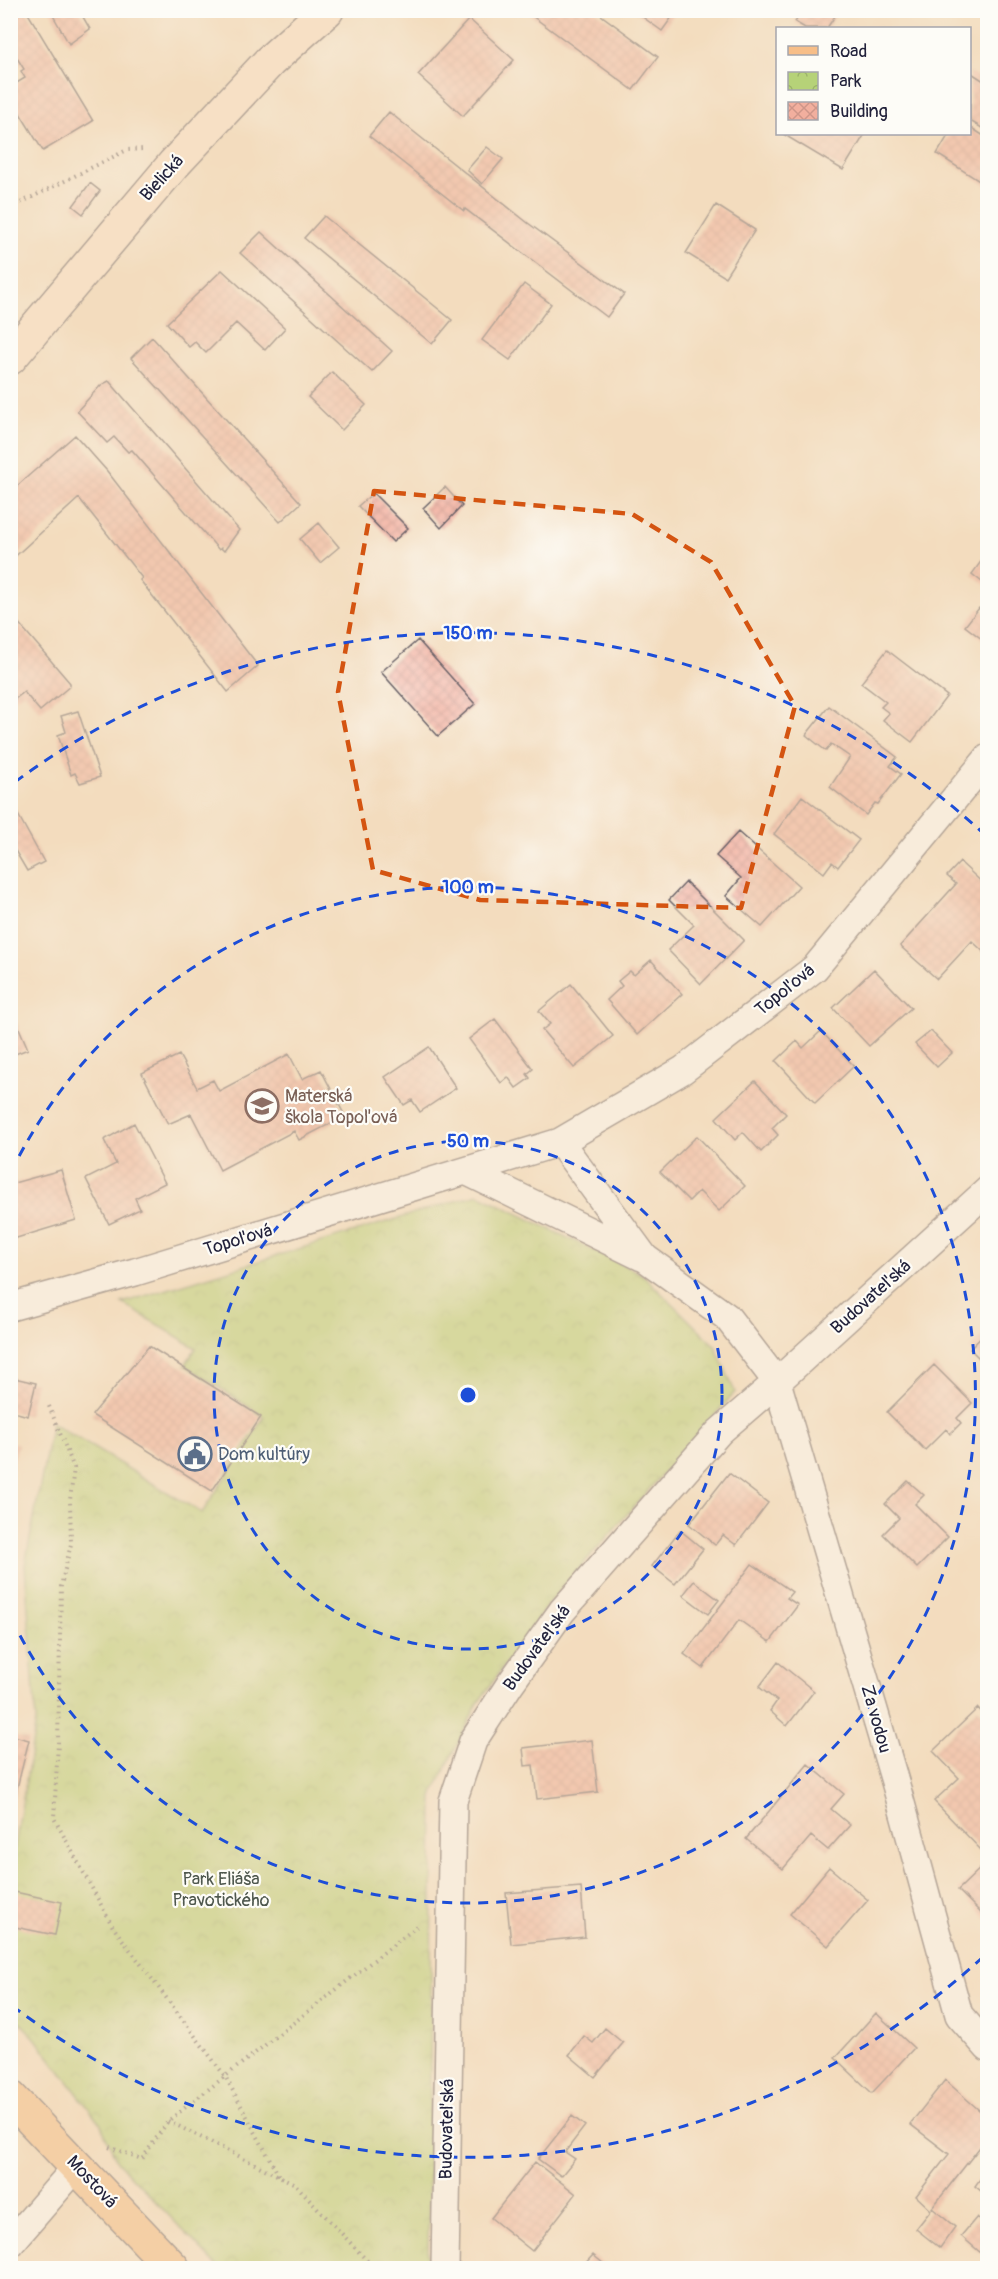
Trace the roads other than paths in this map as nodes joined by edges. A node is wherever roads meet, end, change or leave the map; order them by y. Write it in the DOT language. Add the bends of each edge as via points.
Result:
graph roads {
  1 [pos="327,10"];
  2 [pos="10,358"];
  3 [pos="987,758"];
  4 [pos="560,1142"];
  5 [pos="466,1171"];
  6 [pos="987,1191"];
  7 [pos="645,1258"];
  8 [pos="10,1307"];
  9 [pos="777,1382"];
  10 [pos="987,2048"];
  11 [pos="10,2097"];
  12 [pos="77,2166"];
  13 [pos="10,2244"];
  14 [pos="173,2268"];
  15 [pos="444,2268"];
  1 -- 2 [label="main road, Bielická" via="270,61 174,164"];
  3 -- 4 [label="street, Topoľová" via="815,968 683,1070"];
  4 -- 5 [label="street, Topoľová"];
  4 -- 7 [label="street"];
  5 -- 7 [label="street"];
  5 -- 8 [label="street, Topoľová"];
  6 -- 9 [label="street, Budovateľská"];
  7 -- 9 [label="street" via="727,1317"];
  9 -- 10 [label="street, Za vodou" via="896,1785 959,2015"];
  9 -- 15 [label="street, Budovateľská" via="719,1432 562,1611 473,1741 453,1801"];
  11 -- 12 [label="main road, Mostová"];
  12 -- 13 [label="street"];
  12 -- 14 [label="main road, Mostová"];
}
